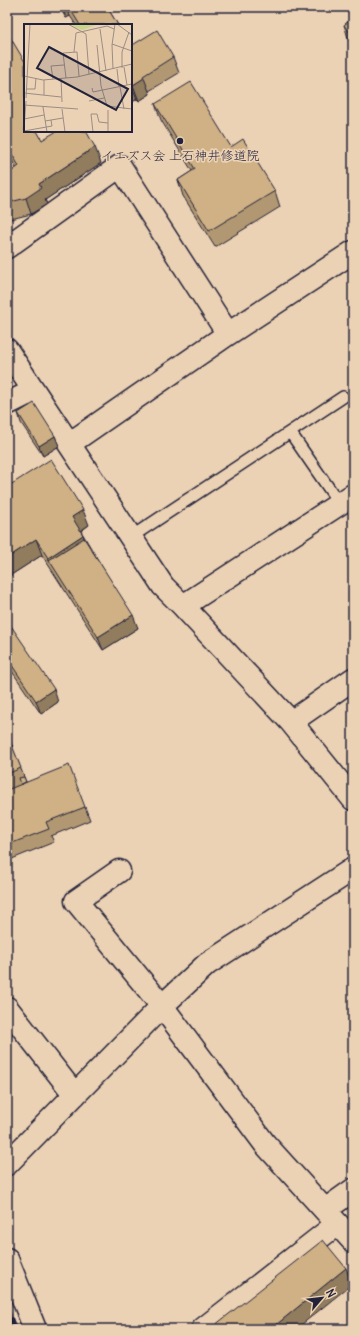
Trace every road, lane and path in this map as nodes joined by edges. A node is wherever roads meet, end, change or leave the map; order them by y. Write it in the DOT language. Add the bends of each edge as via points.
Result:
graph roads {
  1 [pos="7,248"];
  2 [pos="353,252"];
  3 [pos="228,334"];
  4 [pos="7,350"];
  5 [pos="33,391"];
  6 [pos="343,398"];
  7 [pos="7,404"];
  8 [pos="290,432"];
  9 [pos="69,444"];
  10 [pos="346,499"];
  11 [pos="131,537"];
  12 [pos="184,606"];
  13 [pos="353,679"];
  14 [pos="290,722"];
  15 [pos="353,799"];
  16 [pos="353,869"];
  17 [pos="119,870"];
  18 [pos="162,1006"];
  19 [pos="7,1008"];
  20 [pos="75,1095"];
  21 [pos="7,1164"];
  22 [pos="353,1190"];
  23 [pos="331,1217"];
  24 [pos="353,1241"];
  25 [pos="7,1259"];
  26 [pos="35,1329"];
  27 [pos="203,1329"];
  1 -- 3 [label="street" via="120,166"];
  2 -- 3 [label="street"];
  3 -- 9 [label="street"];
  4 -- 5 [label="street"];
  5 -- 7 [label="street"];
  5 -- 9 [label="street"];
  6 -- 8 [label="lane"];
  8 -- 10 [label="lane"];
  8 -- 11 [label="lane"];
  9 -- 11 [label="street"];
  10 -- 12 [label="street"];
  11 -- 12 [label="street" via="163,586"];
  12 -- 14 [label="street"];
  13 -- 14 [label="street"];
  14 -- 15 [label="street"];
  16 -- 18 [label="street" via="208,964"];
  17 -- 18 [label="street" via="76,901"];
  18 -- 20 [label="street"];
  18 -- 23 [label="street" via="265,1144"];
  19 -- 20 [label="street"];
  20 -- 21 [label="street"];
  22 -- 23 [label="street"];
  23 -- 24 [label="street"];
  23 -- 27 [label="street"];
  25 -- 26 [label="street"];
}
